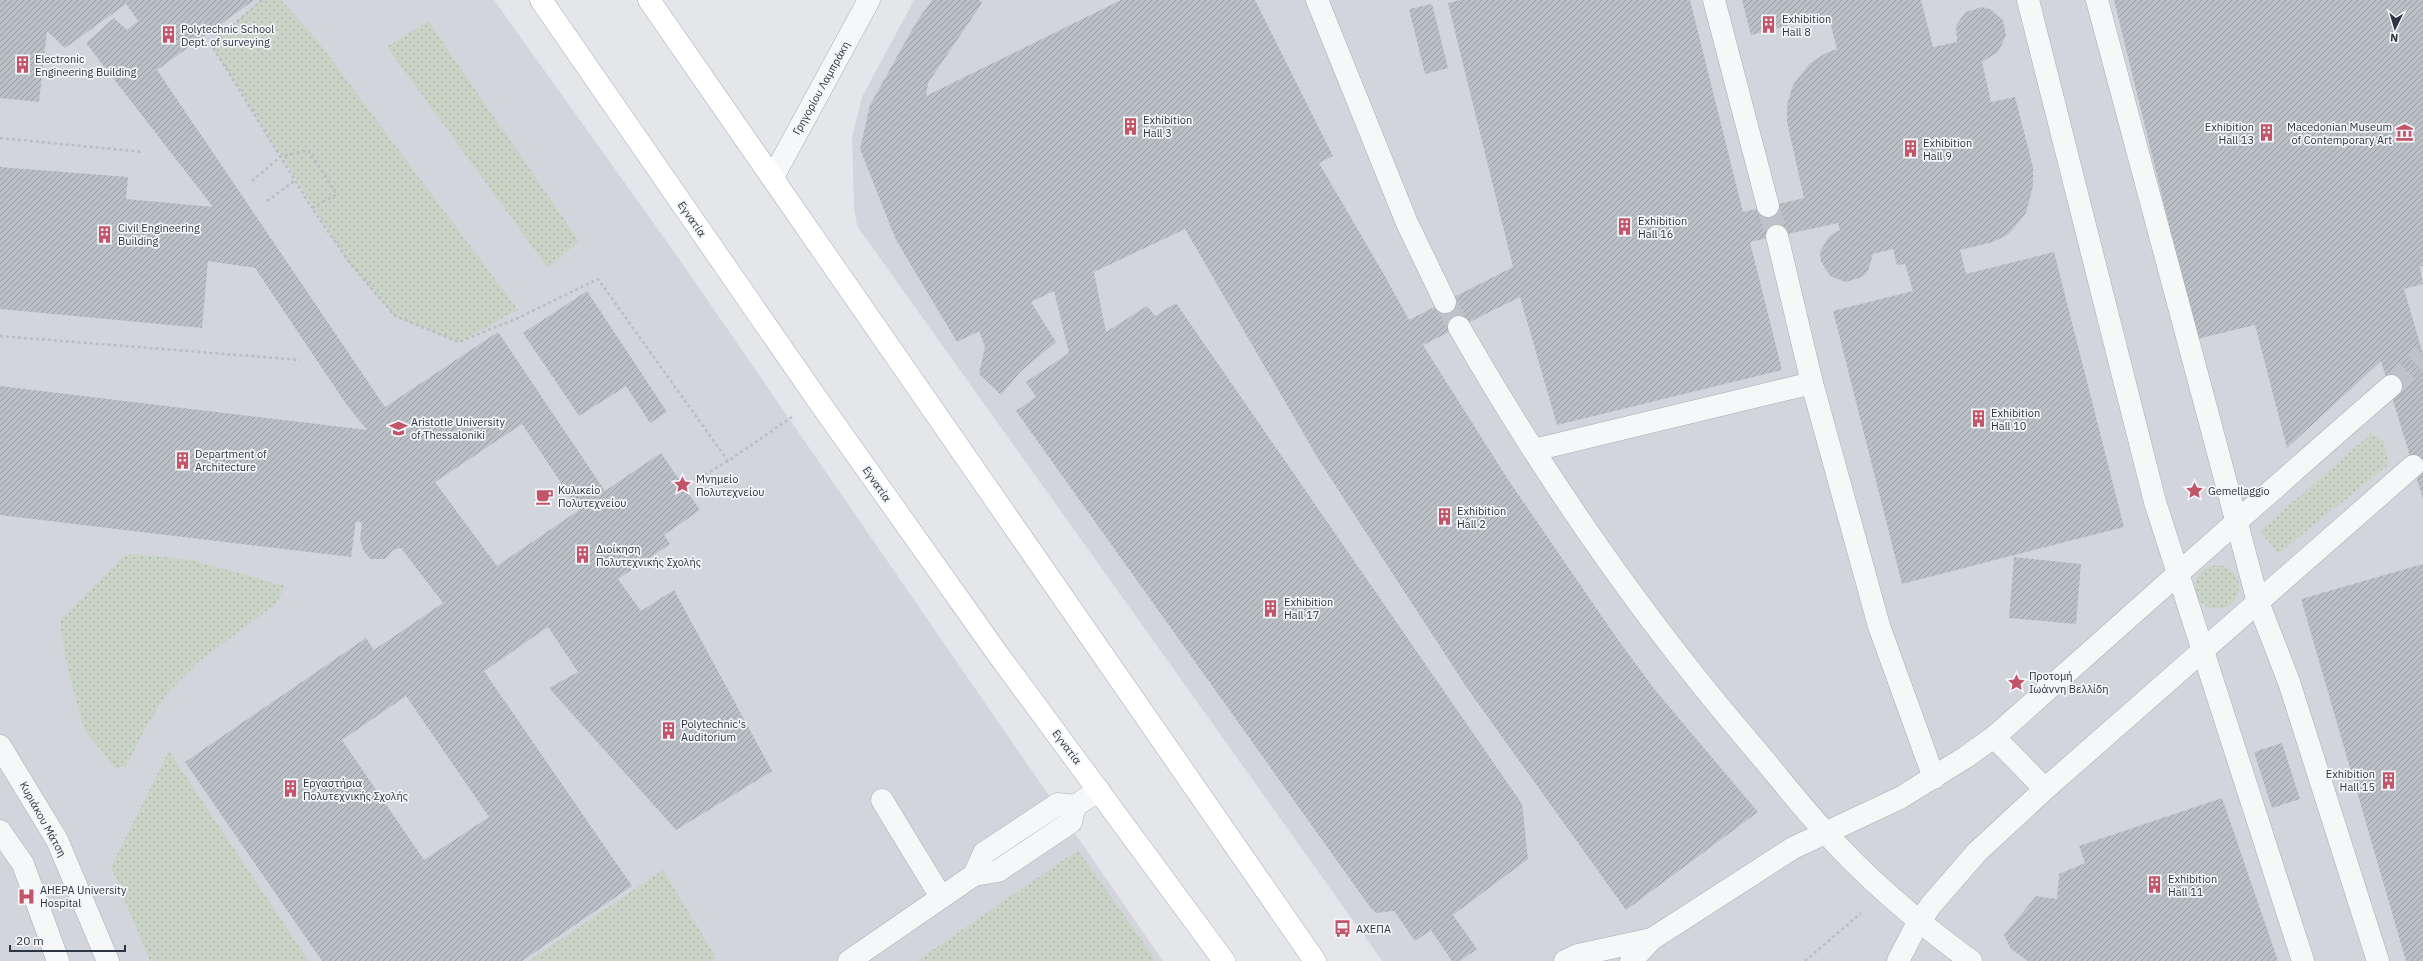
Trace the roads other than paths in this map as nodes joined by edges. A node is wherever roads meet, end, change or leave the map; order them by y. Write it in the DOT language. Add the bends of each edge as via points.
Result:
graph roads {
  1 [pos="541,0"];
  2 [pos="649,0"];
  3 [pos="869,0"];
  4 [pos="1317,0"];
  5 [pos="1714,0"];
  6 [pos="2028,0"];
  7 [pos="2097,0"];
  8 [pos="773,177"];
  9 [pos="1768,206"];
  10 [pos="1777,236"];
  11 [pos="1445,302"];
  12 [pos="1459,327"];
  13 [pos="1812,383"];
  14 [pos="2391,386"];
  15 [pos="1534,450"];
  16 [pos="2413,466"];
  17 [pos="2236,520"];
  18 [pos="2178,576"];
  19 [pos="2258,602"];
  20 [pos="2202,651"];
  21 [pos="1994,737"];
  22 [pos="0,746"];
  23 [pos="1934,778"];
  24 [pos="2045,789"];
  25 [pos="1099,790"];
  26 [pos="882,800"];
  27 [pos="0,832"];
  28 [pos="1826,834"];
  29 [pos="941,897"];
  30 [pos="1920,921"];
  31 [pos="1652,939"];
  32 [pos="58,961"];
  33 [pos="108,961"];
  34 [pos="849,961"];
  35 [pos="1224,961"];
  36 [pos="1315,961"];
  37 [pos="1565,961"];
  38 [pos="1631,961"];
  39 [pos="1898,961"];
  40 [pos="1971,961"];
  41 [pos="2302,961"];
  42 [pos="2378,961"];
  1 -- 25 [label="main road, Εγνατία" via="817,399 997,653"];
  2 -- 8 [label="main road"];
  3 -- 8 [label="street, Γρηγορίου Λαμπράκη"];
  4 -- 11 [label="street" via="1407,223"];
  5 -- 9 [label="street"];
  6 -- 18 [label="street" via="2150,485"];
  7 -- 17 [label="street"];
  8 -- 36 [label="main road"];
  10 -- 13 [label="street"];
  12 -- 15 [label="street"];
  13 -- 15 [label="street"];
  13 -- 23 [label="street" via="1879,626"];
  14 -- 17 [label="street"];
  15 -- 28 [label="street" via="1614,571 1663,638"];
  16 -- 19 [label="street"];
  17 -- 18 [label="street"];
  17 -- 19 [label="street"];
  18 -- 20 [label="street"];
  18 -- 21 [label="street"];
  19 -- 20 [label="street"];
  19 -- 42 [label="street" via="2289,682"];
  20 -- 24 [label="street"];
  20 -- 41 [label="street"];
  21 -- 23 [label="street"];
  21 -- 24 [label="street"];
  22 -- 33 [label="street, Κυριάκου Μάτση" via="57,840"];
  23 -- 28 [label="street"];
  24 -- 30 [label="street" via="1966,864 1940,892"];
  25 -- 29 [label="street" via="1075,806 1070,822 998,871 974,875"];
  25 -- 35 [label="main road, Εγνατία"];
  26 -- 29 [label="street"];
  27 -- 32 [label="street" via="23,864"];
  28 -- 30 [label="street"];
  28 -- 31 [label="street" via="1793,848"];
  29 -- 34 [label="street"];
  30 -- 39 [label="street"];
  30 -- 40 [label="street"];
  31 -- 37 [label="street" via="1578,955"];
  31 -- 38 [label="street"];
}
